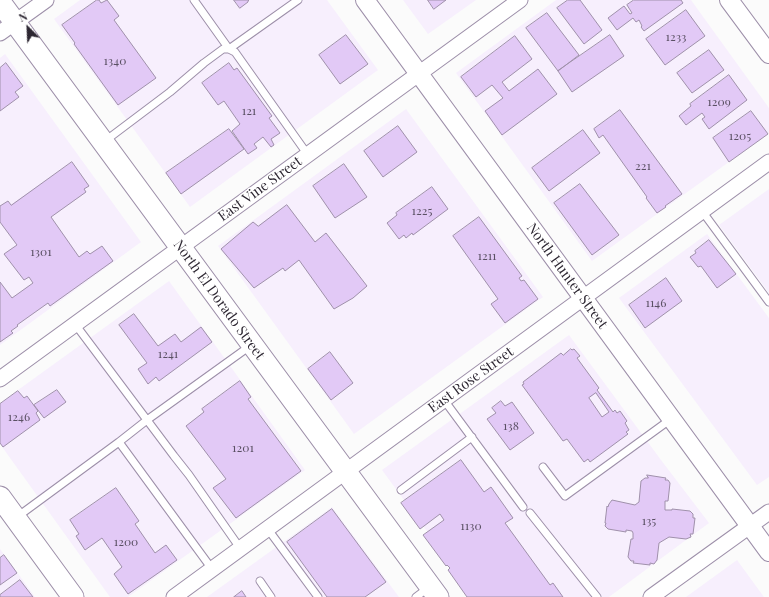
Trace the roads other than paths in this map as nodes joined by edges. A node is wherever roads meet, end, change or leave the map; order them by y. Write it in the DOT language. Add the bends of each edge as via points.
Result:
graph roads {
  1 [pos="46,0"];
  2 [pos="194,0"];
  3 [pos="298,0"];
  4 [pos="365,0"];
  5 [pos="520,0"];
  6 [pos="729,0"];
  7 [pos="0,2"];
  8 [pos="7,28"];
  9 [pos="229,49"];
  10 [pos="769,54"];
  11 [pos="418,74"];
  12 [pos="103,142"];
  13 [pos="308,155"];
  14 [pos="769,162"];
  15 [pos="702,211"];
  16 [pos="181,247"];
  17 [pos="583,298"];
  18 [pos="769,302"];
  19 [pos="75,324"];
  20 [pos="252,345"];
  21 [pos="0,379"];
  22 [pos="444,400"];
  23 [pos="671,419"];
  24 [pos="147,420"];
  25 [pos="472,437"];
  26 [pos="119,442"];
  27 [pos="543,467"];
  28 [pos="345,472"];
  29 [pos="401,490"];
  30 [pos="0,497"];
  31 [pos="523,507"];
  32 [pos="769,512"];
  33 [pos="530,513"];
  34 [pos="15,518"];
  35 [pos="750,526"];
  36 [pos="267,528"];
  37 [pos="240,548"];
  38 [pos="769,552"];
  39 [pos="212,569"];
  40 [pos="260,581"];
  41 [pos="428,594"];
  42 [pos="73,597"];
  43 [pos="174,597"];
  44 [pos="271,597"];
  45 [pos="318,597"];
  46 [pos="597,597"];
  47 [pos="651,597"];
  1 -- 8 [label="street"];
  2 -- 9 [label="lane"];
  3 -- 9 [label="lane"];
  4 -- 11 [label="street, North Hunter Street"];
  5 -- 11 [label="street, East Vine Street"];
  6 -- 10 [label="street"];
  7 -- 8 [label="main road, North El Dorado Street"];
  8 -- 12 [label="main road, North El Dorado Street"];
  9 -- 12 [label="lane" via="223,49 204,63"];
  9 -- 13 [label="lane" via="235,52"];
  11 -- 13 [label="street, East Vine Street"];
  11 -- 17 [label="street, North Hunter Street"];
  12 -- 16 [label="main road, North El Dorado Street"];
  13 -- 16 [label="street, East Vine Street"];
  14 -- 15 [label="street, East Rose Street"];
  15 -- 17 [label="street, East Rose Street"];
  15 -- 18 [label="lane"];
  16 -- 19 [label="street, East Vine Street"];
  16 -- 20 [label="main road, North El Dorado Street"];
  17 -- 22 [label="street, East Rose Street"];
  17 -- 23 [label="street, North Hunter Street"];
  19 -- 21 [label="street, East Vine Street"];
  19 -- 24 [label="lane"];
  20 -- 24 [label="lane"];
  20 -- 28 [label="main road, North El Dorado Street"];
  22 -- 25 [label="lane"];
  22 -- 28 [label="street, East Rose Street"];
  23 -- 27 [label="lane" via="565,496"];
  23 -- 35 [label="street, North Hunter Street"];
  24 -- 26 [label="lane"];
  24 -- 37 [label="lane"];
  25 -- 29 [label="lane"];
  25 -- 31 [label="lane"];
  26 -- 34 [label="lane"];
  26 -- 39 [label="lane"];
  28 -- 36 [label="street, East Rose Street"];
  28 -- 41 [label="main road, North El Dorado Street" via="360,490"];
  30 -- 34 [label="main road"];
  32 -- 35 [label="street"];
  33 -- 46 [label="lane"];
  34 -- 42 [label="main road"];
  35 -- 38 [label="street, North Hunter Street"];
  35 -- 47 [label="street"];
  36 -- 37 [label="street, East Rose Street"];
  36 -- 45 [label="lane"];
  37 -- 39 [label="street, East Rose Street"];
  39 -- 43 [label="street, East Rose Street"];
  40 -- 44 [label="lane"];
}
